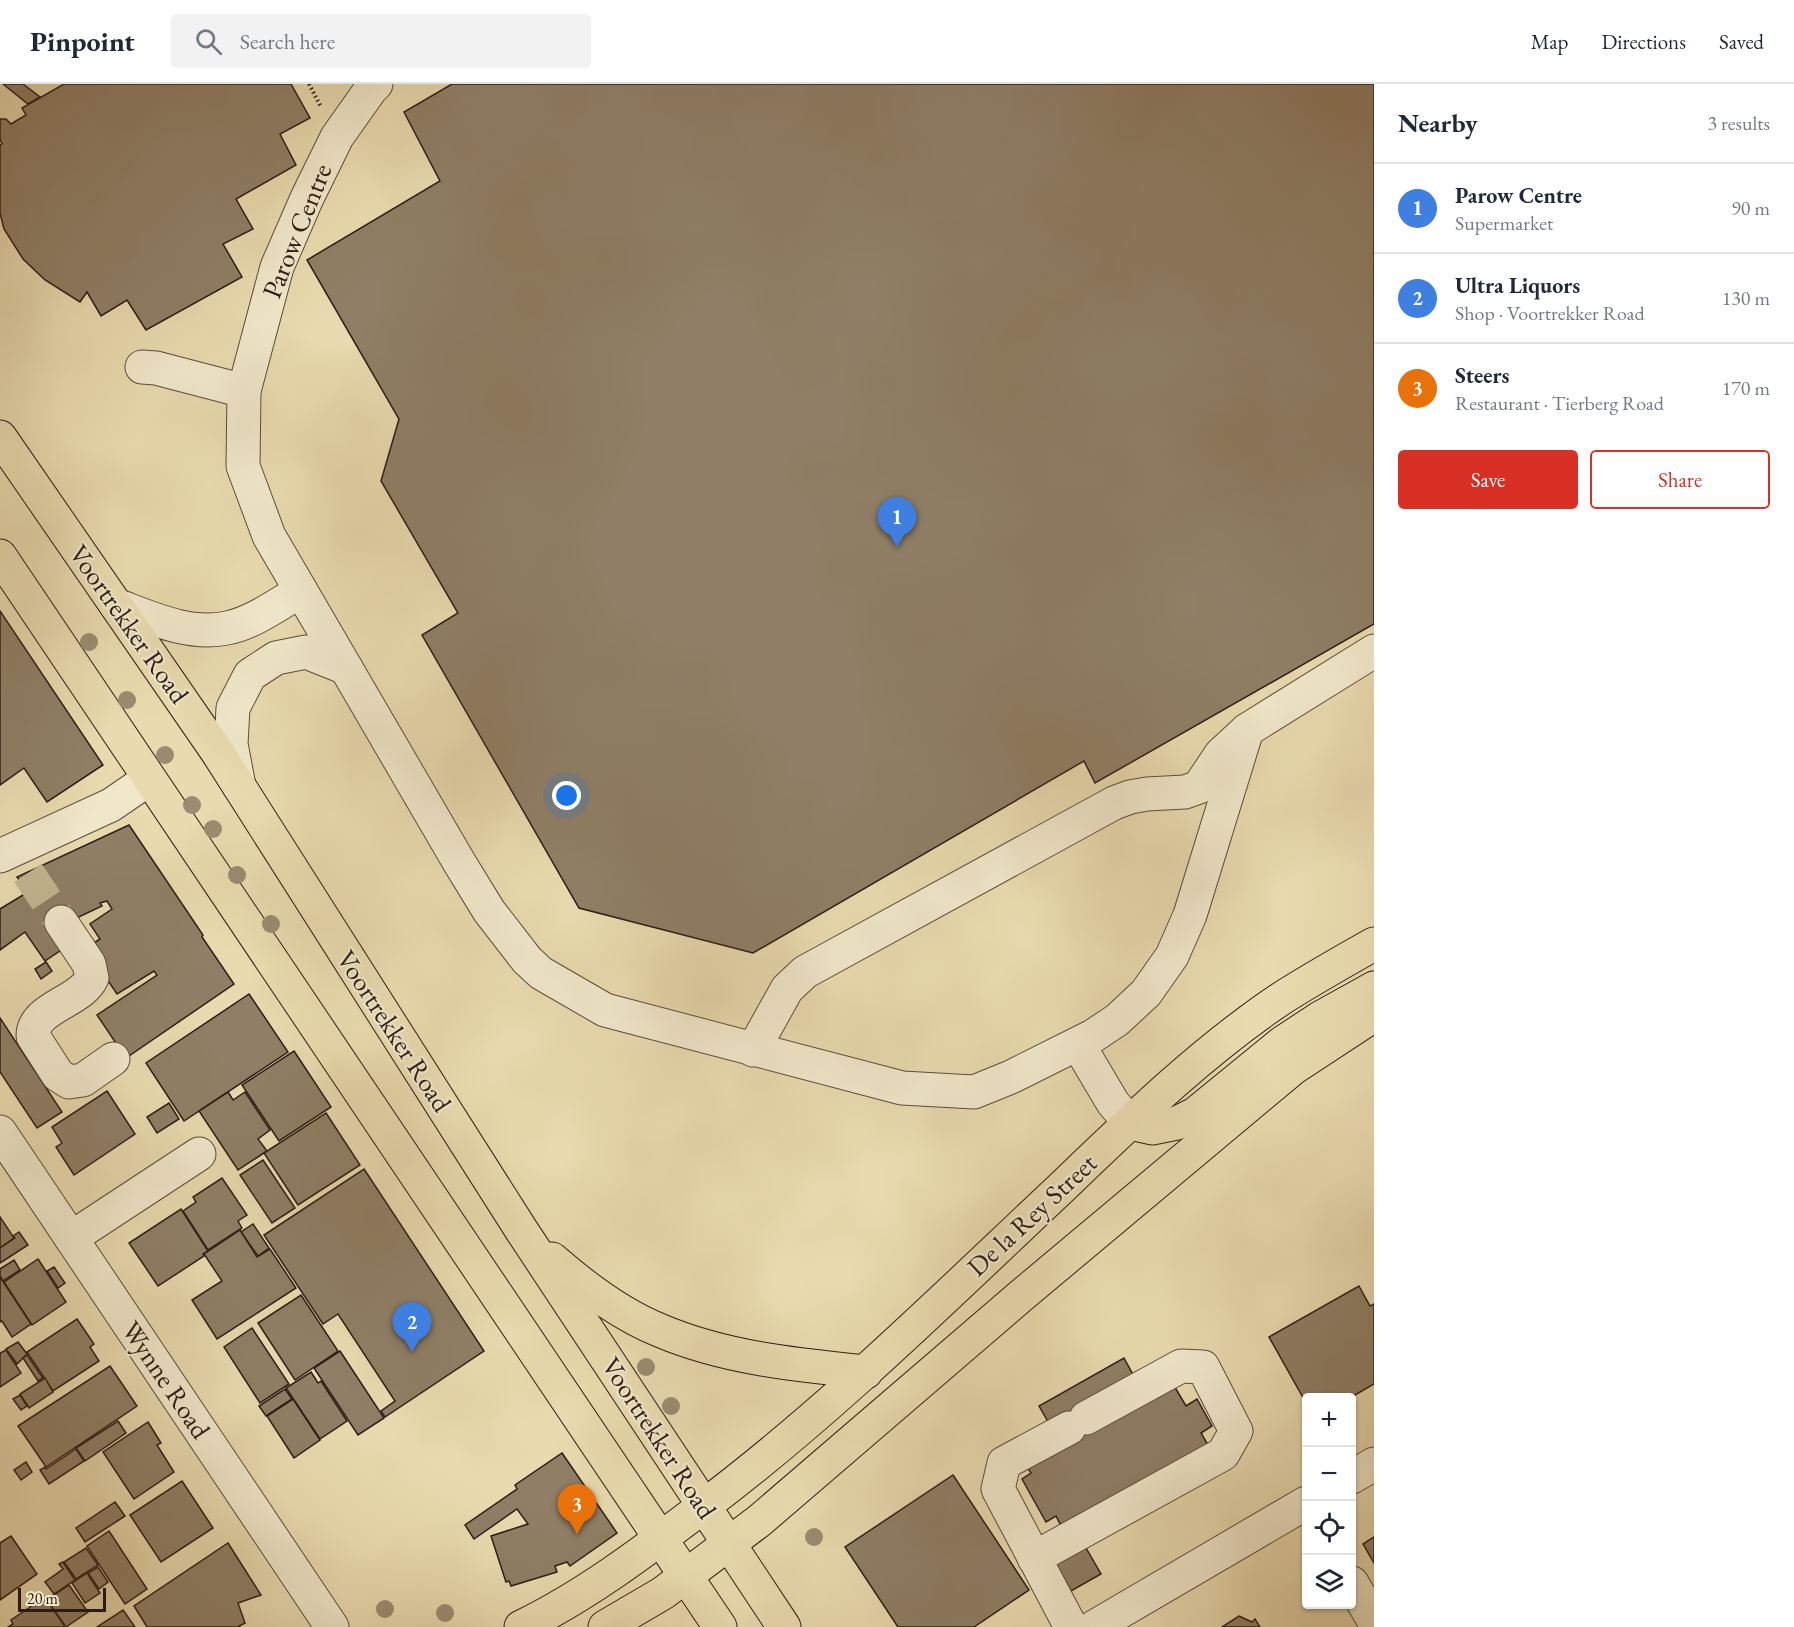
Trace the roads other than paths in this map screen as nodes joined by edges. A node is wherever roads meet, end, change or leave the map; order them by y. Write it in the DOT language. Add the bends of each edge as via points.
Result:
graph roads {
  1 [pos="376,84"];
  2 [pos="142,367"];
  3 [pos="244,391"];
  4 [pos="0,437"];
  5 [pos="279,553"];
  6 [pos="0,556"];
  7 [pos="301,591"];
  8 [pos="116,605"];
  9 [pos="257,617"];
  10 [pos="1374,651"];
  11 [pos="346,668"];
  12 [pos="1247,730"];
  13 [pos="149,779"];
  14 [pos="240,787"];
  15 [pos="14,860"];
  16 [pos="61,922"];
  17 [pos="1374,944"];
  18 [pos="1374,988"];
  19 [pos="1374,1015"];
  20 [pos="1078,1044"];
  21 [pos="753,1050"];
  22 [pos="113,1059"];
  23 [pos="1130,1123"];
  24 [pos="0,1132"];
  25 [pos="199,1154"];
  26 [pos="522,1231"];
  27 [pos="71,1238"];
  28 [pos="866,1372"];
  29 [pos="1374,1464"];
  30 [pos="1356,1475"];
  31 [pos="705,1506"];
  32 [pos="1302,1507"];
  33 [pos="662,1539"];
  34 [pos="729,1543"];
  35 [pos="1034,1558"];
  36 [pos="686,1575"];
  37 [pos="1356,1590"];
  38 [pos="1374,1621"];
  39 [pos="332,1627"];
  40 [pos="521,1627"];
  41 [pos="605,1627"];
  42 [pos="720,1627"];
  43 [pos="784,1627"];
  44 [pos="1071,1627"];
  45 [pos="1094,1627"];
  1 -- 3 [label="street, Parow Centre" via="337,137 277,267"];
  2 -- 3 [label="street"];
  3 -- 5 [label="street, Parow Centre" via="243,466"];
  4 -- 8 [label="main road, Voortrekker Road"];
  5 -- 7 [label="street, Parow Centre"];
  5 -- 9 [label="street" via="272,588"];
  6 -- 13 [label="main road, Voortrekker Road"];
  7 -- 9 [label="street"];
  7 -- 11 [label="street, Parow Centre"];
  8 -- 9 [label="street" via="194,630 228,628"];
  8 -- 14 [label="main road, Voortrekker Road"];
  10 -- 12 [label="street"];
  11 -- 14 [label="street" via="306,652 276,658 250,675 233,708 231,744"];
  11 -- 21 [label="street, Parow Centre" via="489,911 541,973 605,1010"];
  12 -- 20 [label="street, Parow Centre" via="1190,915 1172,956 1146,993 1116,1020"];
  12 -- 21 [label="street" via="1221,754 1204,781 1193,790 1147,794 1114,803 798,977 778,1002"];
  13 -- 15 [label="street"];
  13 -- 33 [label="main road, Voortrekker Road"];
  14 -- 26 [label="main road, Voortrekker Road"];
  16 -- 22 [label="street" via="89,964 92,978 85,988 41,1018 33,1036 58,1075 69,1082 82,1080"];
  17 -- 23 [label="main road, De la Rey Street" via="1279,1001 1205,1056"];
  18 -- 23 [label="main road" via="1282,1043 1195,1114 1152,1128"];
  19 -- 34 [label="main road, De la Rey Street" via="1292,1069"];
  20 -- 21 [label="street, Parow Centre" via="974,1092 902,1088"];
  20 -- 23 [label="street" via="1113,1103"];
  23 -- 28 [label="main road, De la Rey Street"];
  24 -- 27 [label="street, Wynne Road"];
  25 -- 27 [label="street"];
  26 -- 28 [label="main road" via="588,1288 660,1331 744,1355"];
  26 -- 31 [label="main road, Voortrekker Road"];
  27 -- 39 [label="street, Wynne Road"];
  28 -- 31 [label="main road, De la Rey Street"];
  29 -- 30 [label="street"];
  31 -- 33 [label="main road, De la Rey Street"];
  31 -- 34 [label="main road, Voortrekker Road"];
  32 -- 45 [label="street"];
  33 -- 36 [label="main road, Voortrekker Road"];
  33 -- 40 [label="main road, De la Rey Street" via="550,1613"];
  34 -- 36 [label="main road, De la Rey Street"];
  34 -- 43 [label="main road, Voortrekker Road"];
  35 -- 35 [label="street" via="998,1489 1004,1463 1181,1365 1203,1366 1236,1431 1222,1454"];
  35 -- 44 [label="street"];
  36 -- 41 [label="main road, De la Rey Street"];
  36 -- 42 [label="main road, Voortrekker Road"];
  37 -- 38 [label="street"];
}
